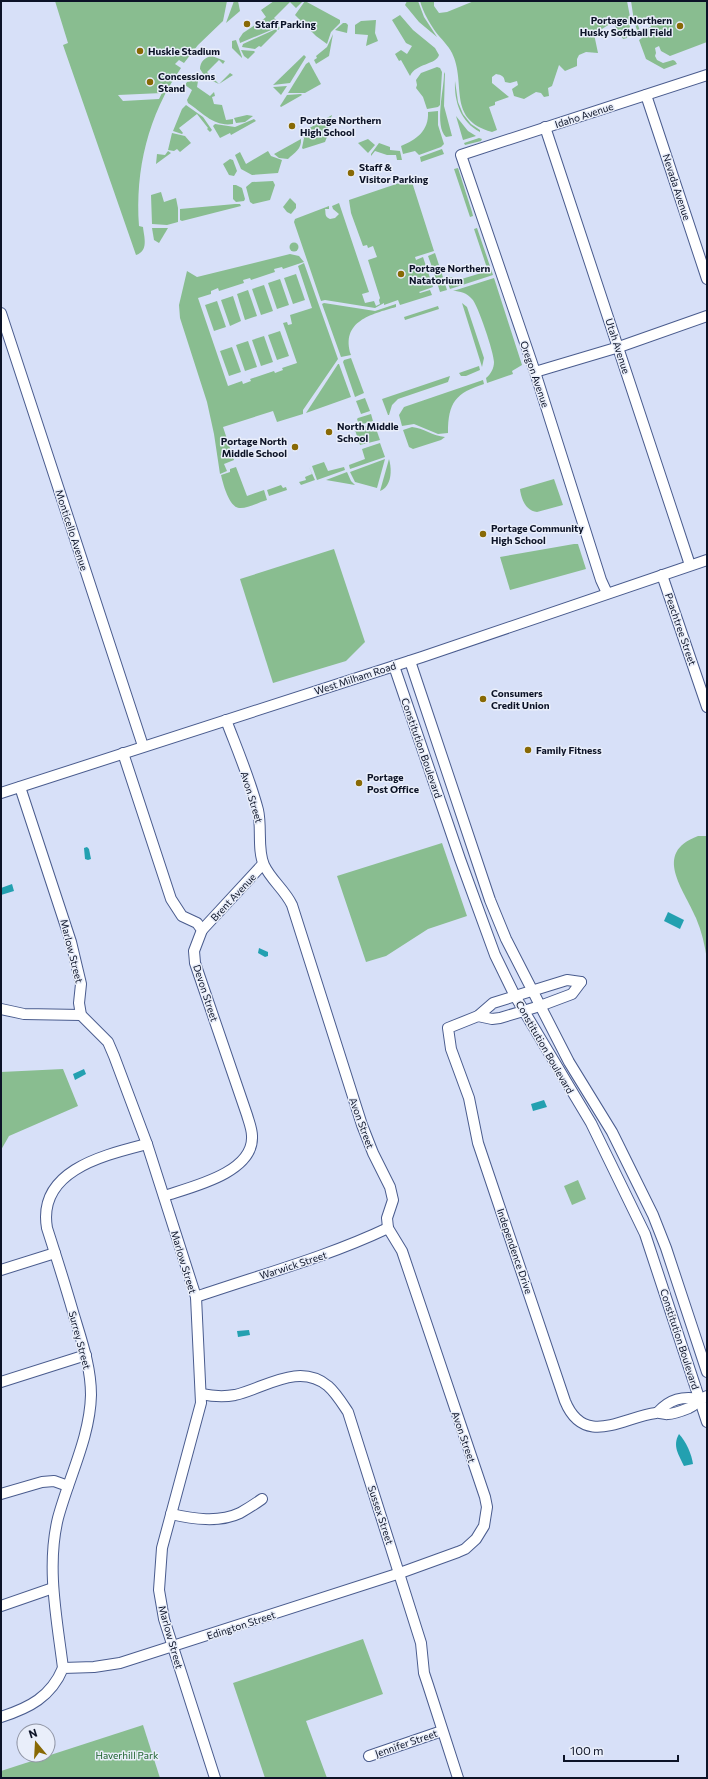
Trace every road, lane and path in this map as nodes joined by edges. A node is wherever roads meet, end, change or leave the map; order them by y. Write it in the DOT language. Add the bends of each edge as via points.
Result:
graph roads {
  1 [pos="707,75"];
  2 [pos="646,95"];
  3 [pos="545,127"];
  4 [pos="461,155"];
  5 [pos="707,279"];
  6 [pos="1,313"];
  7 [pos="707,316"];
  8 [pos="619,347"];
  9 [pos="535,372"];
  10 [pos="707,560"];
  11 [pos="690,565"];
  12 [pos="662,575"];
  13 [pos="607,593"];
  14 [pos="410,661"];
  15 [pos="394,666"];
  16 [pos="704,685"];
  17 [pos="707,707"];
  18 [pos="226,720"];
  19 [pos="143,746"];
  20 [pos="123,753"];
  21 [pos="20,787"];
  22 [pos="1,793"];
  23 [pos="263,864"];
  24 [pos="202,930"];
  25 [pos="532,991"];
  26 [pos="515,996"];
  27 [pos="540,1006"];
  28 [pos="1,1008"];
  29 [pos="523,1011"];
  30 [pos="81,1015"];
  31 [pos="478,1016"];
  32 [pos="148,1144"];
  33 [pos="164,1196"];
  34 [pos="388,1228"];
  35 [pos="55,1253"];
  36 [pos="1,1270"];
  37 [pos="196,1297"];
  38 [pos="86,1355"];
  39 [pos="707,1372"];
  40 [pos="1,1382"];
  41 [pos="201,1394"];
  42 [pos="703,1398"];
  43 [pos="707,1422"];
  44 [pos="68,1486"];
  45 [pos="1,1494"];
  46 [pos="262,1499"];
  47 [pos="171,1514"];
  48 [pos="484,1526"];
  49 [pos="400,1573"];
  50 [pos="53,1588"];
  51 [pos="1,1606"];
  52 [pos="173,1647"];
  53 [pos="63,1668"];
  54 [pos="1,1718"];
  55 [pos="442,1731"];
  56 [pos="369,1756"];
  57 [pos="215,1778"];
  58 [pos="458,1778"];
  1 -- 2 [label="street, Idaho Avenue"];
  2 -- 3 [label="street, Idaho Avenue"];
  2 -- 5 [label="street, Nevada Avenue"];
  3 -- 4 [label="street, Idaho Avenue"];
  3 -- 8 [label="street, Utah Avenue"];
  4 -- 9 [label="street, Oregon Avenue"];
  6 -- 19 [label="street, Monticello Avenue"];
  7 -- 8 [label="street"];
  8 -- 9 [label="street"];
  8 -- 11 [label="street, Utah Avenue"];
  9 -- 13 [label="street, Oregon Avenue"];
  10 -- 11 [label="street, West Milham Road"];
  11 -- 12 [label="street, West Milham Road"];
  12 -- 13 [label="street, West Milham Road"];
  12 -- 16 [label="street, Peachtree Street"];
  13 -- 14 [label="street, West Milham Road"];
  14 -- 15 [label="street, West Milham Road"];
  14 -- 25 [label="street, Constitution Boulevard" via="490,900"];
  15 -- 18 [label="street, West Milham Road"];
  15 -- 26 [label="street, Constitution Boulevard" via="495,955"];
  16 -- 17 [label="street, Peachtree Street"];
  18 -- 19 [label="street, West Milham Road"];
  18 -- 23 [label="street, Avon Street" via="258,810"];
  19 -- 20 [label="street, West Milham Road"];
  20 -- 21 [label="street, West Milham Road"];
  20 -- 24 [label="street" via="171,899 182,916 197,923"];
  21 -- 22 [label="street, West Milham Road"];
  21 -- 30 [label="street, Marlow Street" via="71,942 81,984"];
  23 -- 24 [label="street, Brent Avenue"];
  23 -- 34 [label="street, Avon Street" via="292,905 362,1124 390,1187 393,1200 387,1218"];
  24 -- 33 [label="street, Devon Street" via="194,950 195,964 247,1115 252,1136 251,1145 246,1155 232,1170 222,1176"];
  25 -- 26 [label="street, Independence Drive"];
  25 -- 27 [label="street, Constitution Boulevard"];
  25 -- 27 [label="street, Independence Drive" via="567,980 581,982 572,994"];
  26 -- 29 [label="street, Constitution Boulevard"];
  26 -- 31 [label="street, Independence Drive" via="492,1003"];
  27 -- 29 [label="street, Independence Drive"];
  27 -- 39 [label="street, Constitution Boulevard" via="569,1062 612,1132 653,1215"];
  28 -- 30 [label="street" via="24,1014"];
  29 -- 31 [label="street, Independence Drive" via="492,1019"];
  29 -- 42 [label="street, Constitution Boulevard" via="591,1123 645,1234"];
  30 -- 32 [label="street, Marlow Street" via="108,1042"];
  31 -- 42 [label="street, Independence Drive" via="448,1028 451,1049 469,1098 478,1142 569,1410 576,1420 598,1427 658,1412 668,1414 683,1410"];
  32 -- 33 [label="street, Marlow Street"];
  32 -- 35 [label="street, Surrey Street" via="85,1163 58,1184 47,1206 46,1218"];
  33 -- 37 [label="street, Marlow Street"];
  34 -- 37 [label="street, Warwick Street" via="338,1250"];
  34 -- 48 [label="street, Avon Street" via="402,1251 485,1497 487,1507"];
  35 -- 36 [label="street"];
  35 -- 38 [label="street, Surrey Street"];
  37 -- 41 [label="street, Marlow Street"];
  38 -- 40 [label="street"];
  38 -- 44 [label="street, Surrey Street" via="91,1393 90,1412"];
  41 -- 47 [label="street, Marlow Street"];
  41 -- 49 [label="street, Sussex Street" via="234,1395 282,1378 296,1376 318,1380 328,1386 348,1412"];
  42 -- 43 [label="street, Constitution Boulevard"];
  44 -- 45 [label="street" via="54,1481 42,1482"];
  44 -- 50 [label="street, Surrey Street" via="57,1528 53,1557"];
  46 -- 47 [label="street" via="239,1514 210,1519"];
  47 -- 52 [label="street, Marlow Street" via="162,1548 160,1590 161,1607"];
  48 -- 49 [label="street, Edington Street" via="476,1540 465,1548"];
  49 -- 52 [label="street, Edington Street"];
  49 -- 55 [label="street, Sussex Street" via="421,1643 424,1674"];
  50 -- 51 [label="street"];
  50 -- 53 [label="street, Surrey Street"];
  52 -- 53 [label="street, Edington Street" via="120,1663"];
  52 -- 57 [label="street, Marlow Street"];
  53 -- 54 [label="street" via="57,1682 41,1699"];
  55 -- 56 [label="street, Jennifer Street"];
  55 -- 58 [label="street, Sussex Street"];
}
